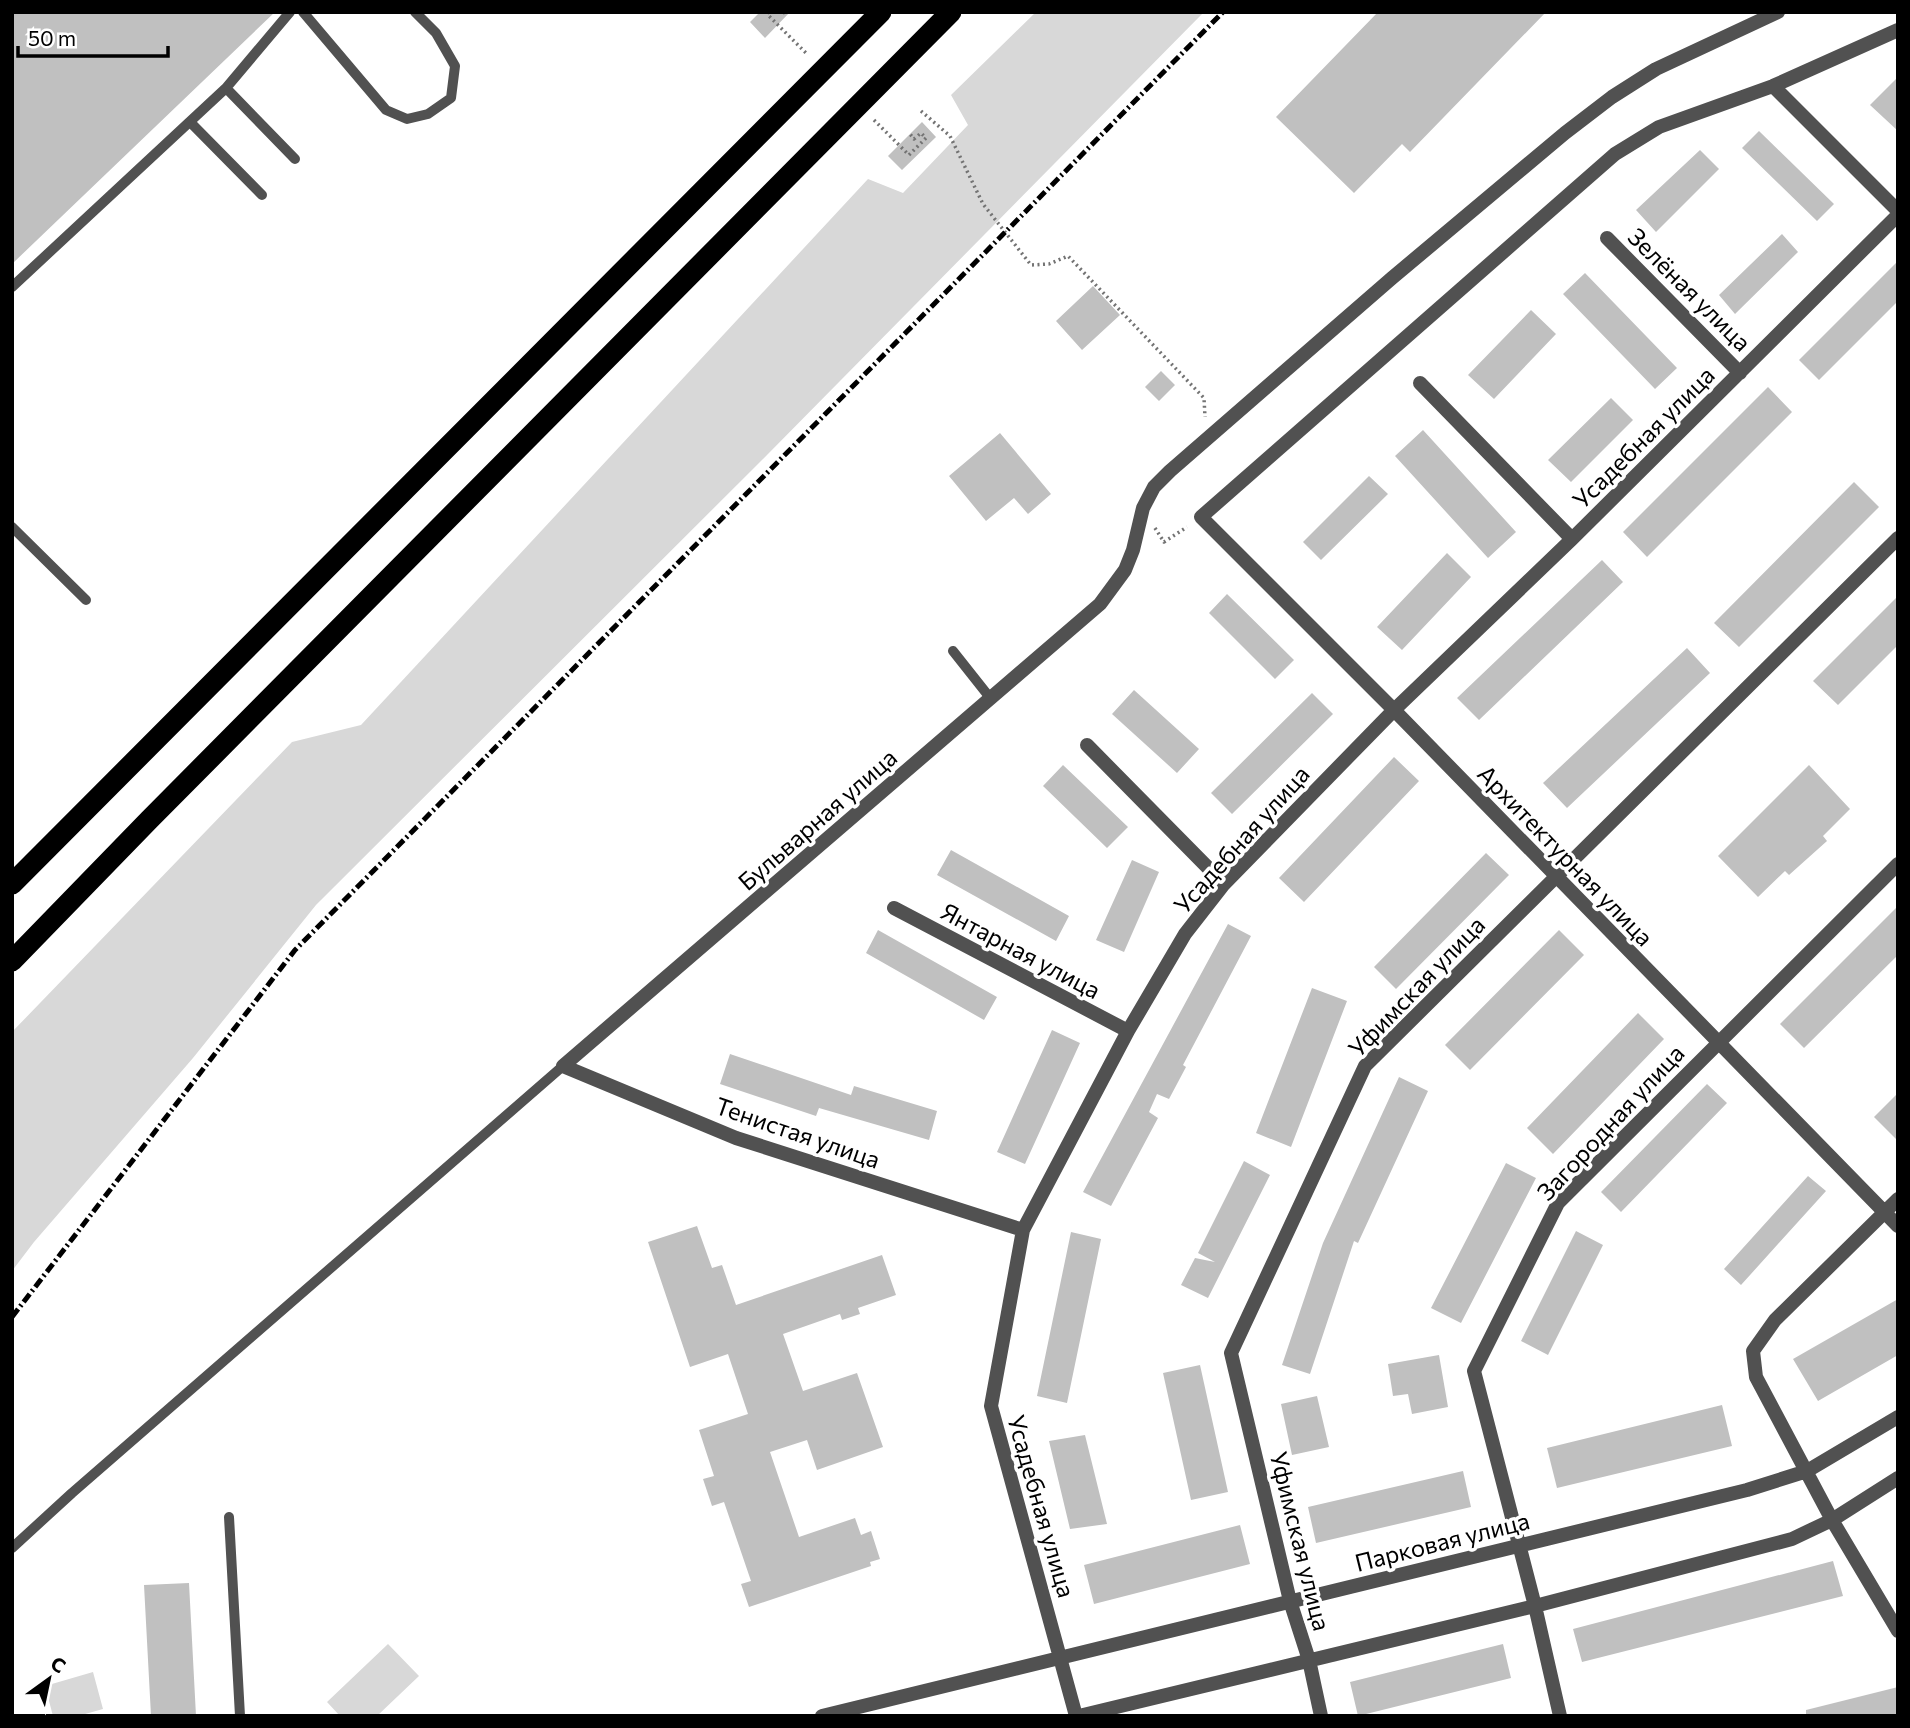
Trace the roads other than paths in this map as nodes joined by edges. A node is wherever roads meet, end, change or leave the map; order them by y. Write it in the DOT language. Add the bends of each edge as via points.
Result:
graph roads {
  1 [pos="290,12"];
  2 [pos="303,12"];
  3 [pos="415,12"];
  4 [pos="881,12"];
  5 [pos="951,12"];
  6 [pos="1778,12"];
  7 [pos="1898,30"];
  8 [pos="1773,86"];
  9 [pos="226,89"];
  10 [pos="191,123"];
  11 [pos="295,159"];
  12 [pos="262,195"];
  13 [pos="1898,213"];
  14 [pos="1607,238"];
  15 [pos="12,287"];
  16 [pos="1740,373"];
  17 [pos="1420,383"];
  18 [pos="12,527"];
  19 [pos="1898,538"];
  20 [pos="1572,539"];
  21 [pos="86,600"];
  22 [pos="953,651"];
  23 [pos="991,699"];
  24 [pos="1394,710"];
  25 [pos="1087,745"];
  26 [pos="1898,864"];
  27 [pos="1555,877"];
  28 [pos="12,884"];
  29 [pos="1224,884"];
  30 [pos="894,908"];
  31 [pos="12,961"];
  32 [pos="1128,1031"];
  33 [pos="1718,1041"];
  34 [pos="563,1066"];
  35 [pos="1898,1199"];
  36 [pos="1885,1213"];
  37 [pos="1898,1226"];
  38 [pos="1024,1230"];
  39 [pos="1898,1417"];
  40 [pos="1807,1471"];
  41 [pos="1898,1478"];
  42 [pos="229,1517"];
  43 [pos="1832,1520"];
  44 [pos="1520,1545"];
  45 [pos="12,1548"];
  46 [pos="1290,1601"];
  47 [pos="1535,1606"];
  48 [pos="1898,1631"];
  49 [pos="1061,1658"];
  50 [pos="1309,1660"];
  51 [pos="240,1716"];
  52 [pos="822,1716"];
  53 [pos="1077,1716"];
  54 [pos="1321,1716"];
  55 [pos="1560,1716"];
  1 -- 9 [label="lane"];
  2 -- 3 [label="lane" via="386,110 407,119 428,114 451,98 455,66 436,33"];
  4 -- 28 [label="highway"];
  5 -- 31 [label="highway"];
  6 -- 23 [label="street, Бульварная улица" via="1656,69 1612,97 1392,278 1170,471 1154,487 1125,570 1100,604"];
  7 -- 8 [label="street"];
  8 -- 13 [label="street"];
  8 -- 24 [label="street, Архитектурная улица" via="1659,127 1615,154 1201,517"];
  9 -- 10 [label="lane"];
  9 -- 11 [label="lane"];
  10 -- 12 [label="lane"];
  10 -- 15 [label="lane"];
  13 -- 16 [label="street, Усадебная улица"];
  14 -- 16 [label="street, Зелёная улица"];
  16 -- 20 [label="street, Усадебная улица"];
  17 -- 20 [label="street"];
  18 -- 21 [label="lane"];
  19 -- 27 [label="street, Уфимская улица"];
  20 -- 24 [label="street, Усадебная улица"];
  22 -- 23 [label="lane"];
  23 -- 34 [label="street, Бульварная улица"];
  24 -- 27 [label="street, Архитектурная улица"];
  24 -- 29 [label="street, Усадебная улица"];
  25 -- 29 [label="street"];
  26 -- 33 [label="street, Загородная улица"];
  27 -- 33 [label="street, Архитектурная улица"];
  27 -- 46 [label="street, Уфимская улица" via="1365,1066 1231,1353"];
  29 -- 32 [label="street, Усадебная улица" via="1185,934"];
  30 -- 32 [label="street, Янтарная улица"];
  32 -- 38 [label="street, Усадебная улица"];
  33 -- 36 [label="street, Архитектурная улица"];
  33 -- 44 [label="street, Загородная улица" via="1558,1203 1474,1371"];
  34 -- 38 [label="street, Тенистая улица" via="736,1138"];
  34 -- 45 [label="lane"];
  35 -- 36 [label="street"];
  36 -- 37 [label="street, Архитектурная улица"];
  36 -- 40 [label="street" via="1775,1320 1752,1351 1756,1377"];
  38 -- 49 [label="street, Усадебная улица" via="991,1406"];
  39 -- 40 [label="street, Парковая улица"];
  40 -- 43 [label="street"];
  40 -- 44 [label="street, Парковая улица"];
  41 -- 43 [label="street"];
  42 -- 51 [label="lane"];
  43 -- 47 [label="street" via="1792,1539"];
  43 -- 48 [label="street"];
  44 -- 46 [label="street, Парковая улица"];
  44 -- 47 [label="street, Загородная улица"];
  46 -- 49 [label="street, Парковая улица"];
  46 -- 50 [label="street, Уфимская улица"];
  47 -- 50 [label="street"];
  47 -- 55 [label="street, Загородная улица"];
  49 -- 52 [label="street, Парковая улица"];
  49 -- 53 [label="street, Усадебная улица"];
  50 -- 53 [label="street"];
  50 -- 54 [label="street, Уфимская улица"];
}
